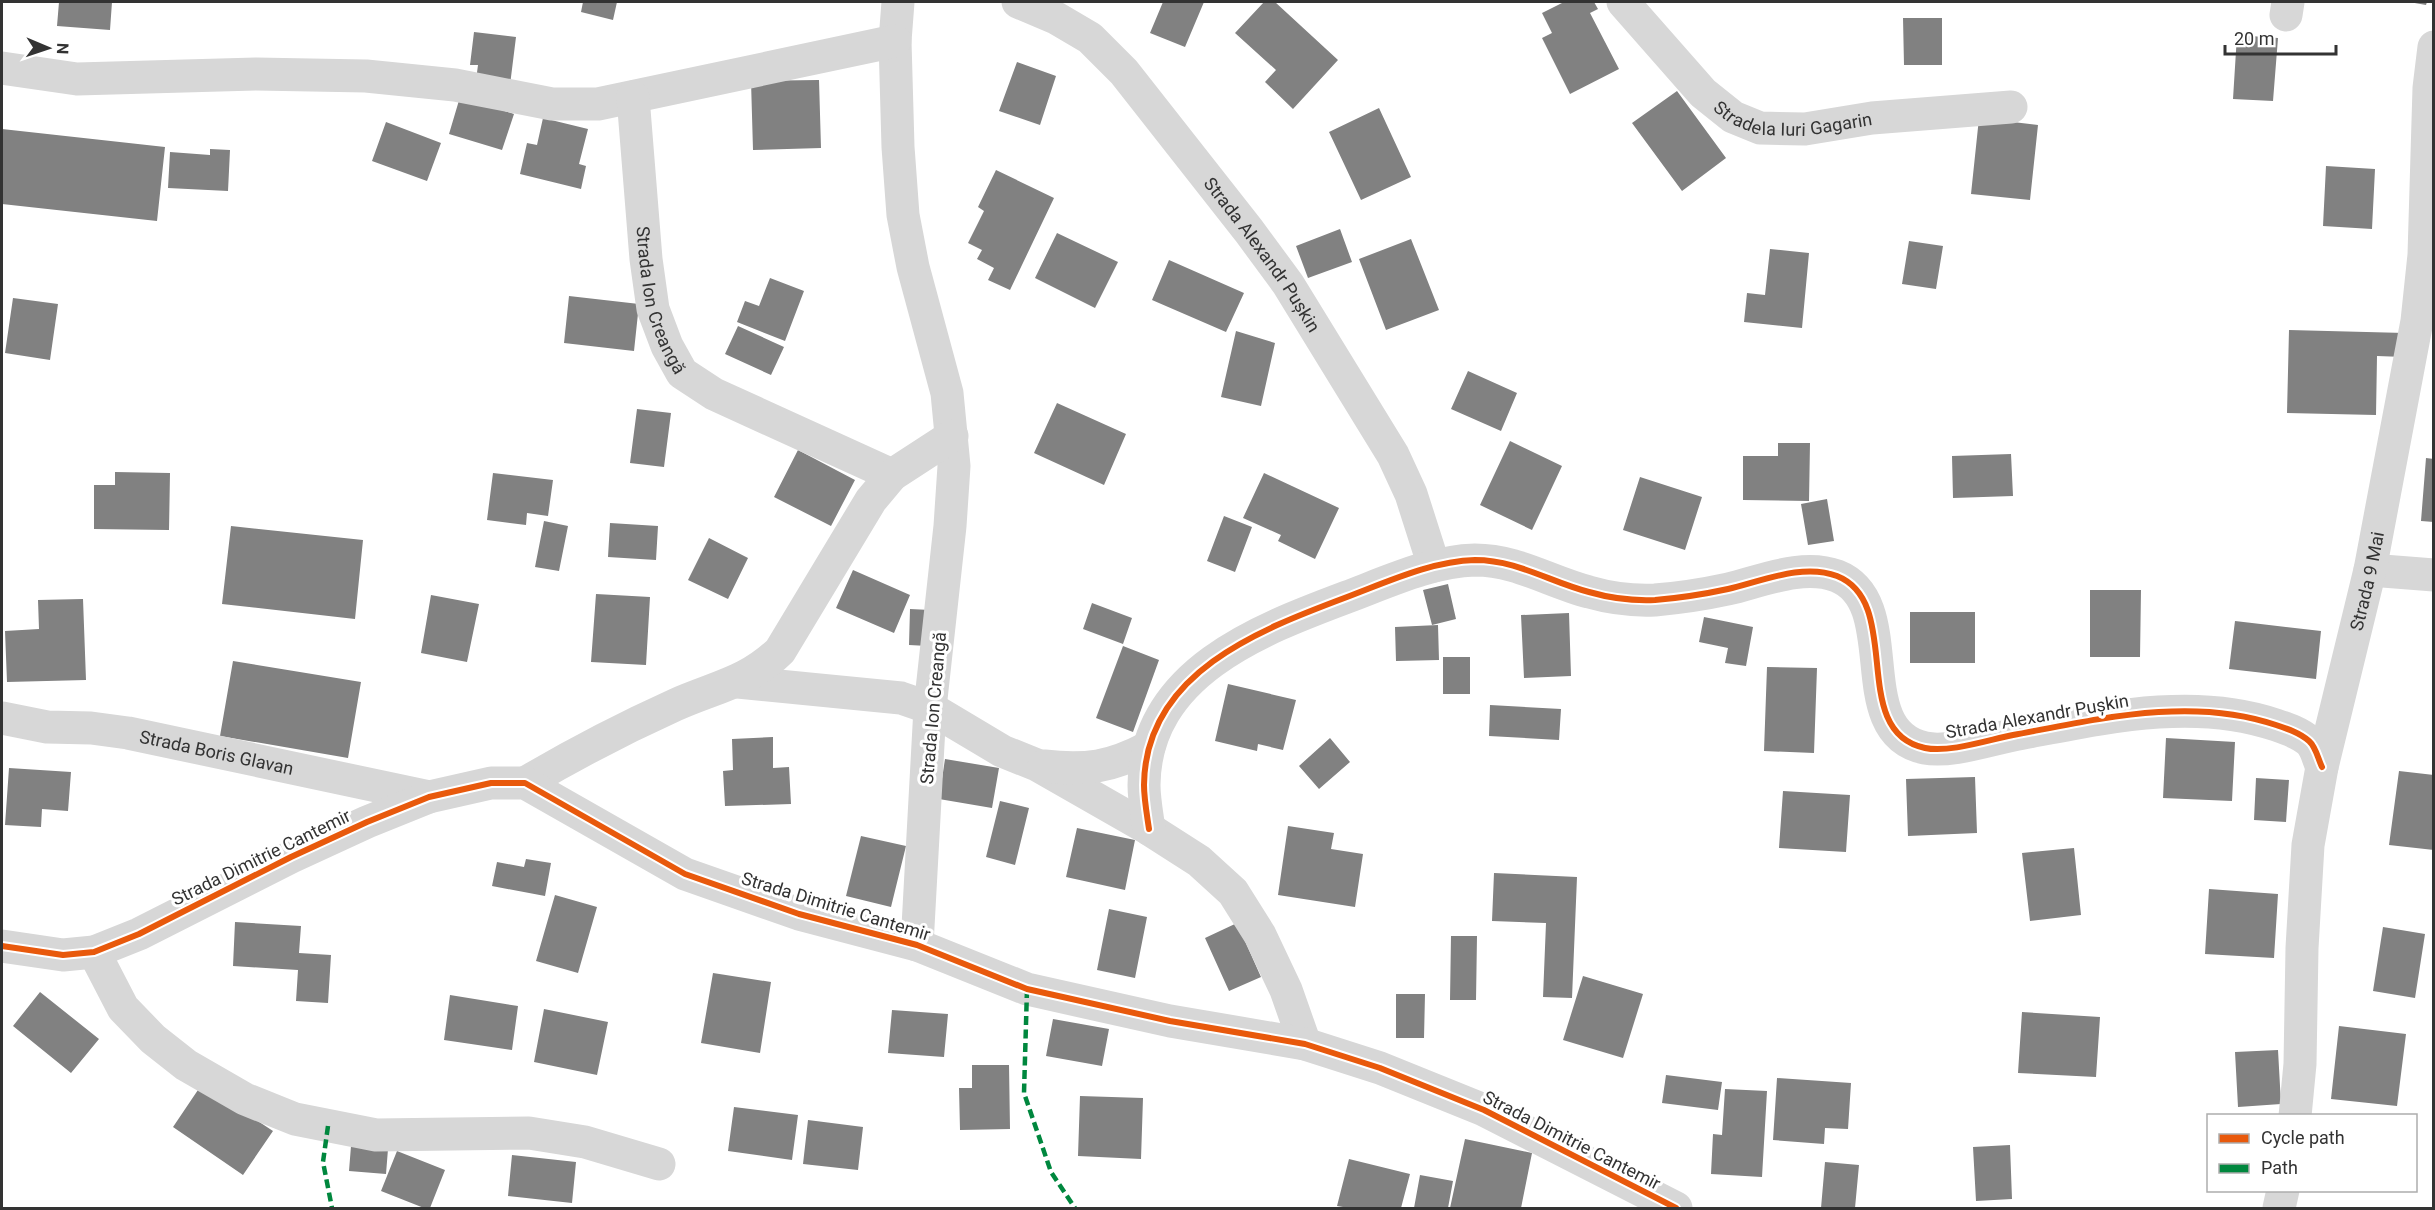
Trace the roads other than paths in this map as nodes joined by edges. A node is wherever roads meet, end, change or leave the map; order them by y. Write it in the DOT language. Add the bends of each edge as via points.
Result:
graph roads {
  1 [pos="898,2"];
  2 [pos="1018,2"];
  3 [pos="1623,2"];
  4 [pos="895,41"];
  5 [pos="2433,47"];
  6 [pos="2,68"];
  7 [pos="633,97"];
  8 [pos="2011,107"];
  9 [pos="952,436"];
  10 [pos="892,475"];
  11 [pos="1434,566"];
  12 [pos="2370,570"];
  13 [pos="2433,575"];
  14 [pos="738,682"];
  15 [pos="930,708"];
  16 [pos="2,718"];
  17 [pos="1149,747"];
  18 [pos="1037,765"];
  19 [pos="2322,767"];
  20 [pos="525,783"];
  21 [pos="429,797"];
  22 [pos="1149,829"];
  23 [pos="917,945"];
  24 [pos="2,946"];
  25 [pos="94,952"];
  26 [pos="1305,1044"];
  27 [pos="2295,1114"];
  28 [pos="659,1164"];
  29 [pos="2283,1192"];
  30 [pos="1676,1209"];
  31 [pos="2279,1209"];
  1 -- 4 [label="street, Strada Ion Creangă"];
  2 -- 11 [label="street, Strada Alexandr Pușkin" via="1056,18 1090,39 1124,72 1249,231 1288,284 1393,455 1411,494"];
  3 -- 8 [label="street, Stradela Iuri Gagarin" via="1703,93 1733,117 1760,128 1805,129 1872,118"];
  4 -- 7 [label="street"];
  4 -- 9 [label="street, Strada Ion Creangă" via="903,215 947,393"];
  5 -- 12 [label="street, Strada 9 Mai" via="2424,255 2417,321"];
  6 -- 7 [label="street" via="76,79 256,74 366,76 455,86 552,104 598,104"];
  7 -- 10 [label="street, Strada Ion Creangă" via="653,309 682,373 714,394"];
  9 -- 10 [label="street"];
  9 -- 15 [label="street, Strada Ion Creangă" via="950,526"];
  10 -- 14 [label="street" via="871,500 780,651 764,667"];
  11 -- 17 [label="street, Strada Alexandr Pușkin" via="1305,613 1227,650 1167,706"];
  11 -- 19 [label="street, Strada Alexandr Pușkin" via="1474,560 1509,564 1587,592 1655,600 1724,590 1799,572 1839,576 1859,591 1878,661 1883,707 1894,730 1908,743 1940,748 2119,717 2206,711 2251,716 2291,730 2313,743"];
  12 -- 13 [label="street"];
  12 -- 19 [label="street, Strada 9 Mai"];
  14 -- 15 [label="street" via="901,698"];
  14 -- 20 [label="street" via="678,704 576,752"];
  15 -- 18 [label="street" via="1002,751"];
  15 -- 23 [label="street, Strada Ion Creangă"];
  16 -- 21 [label="street, Strada Boris Glavan" via="47,727 128,733"];
  17 -- 18 [label="street" via="1122,761 1101,766 1072,770"];
  17 -- 22 [label="street, Strada Alexandr Pușkin" via="1144,785"];
  18 -- 22 [label="street"];
  19 -- 27 [label="street, Strada 9 Mai" via="2308,845"];
  20 -- 21 [label="street, Strada Dimitrie Cantemir" via="491,783"];
  20 -- 23 [label="street, Strada Dimitrie Cantemir" via="685,874 799,914"];
  21 -- 25 [label="street, Strada Dimitrie Cantemir" via="302,852 139,934"];
  22 -- 26 [label="street" via="1199,861 1233,892 1260,935 1286,990"];
  23 -- 26 [label="street, Strada Dimitrie Cantemir" via="1028,989 1170,1021"];
  24 -- 25 [label="street, Strada Dimitrie Cantemir" via="63,955"];
  25 -- 28 [label="street" via="123,1008 153,1039 186,1065 245,1099 295,1119 376,1135 529,1133 585,1142"];
  26 -- 30 [label="street, Strada Dimitrie Cantemir" via="1380,1068 1484,1110"];
  29 -- 31 [label="street"];
}
